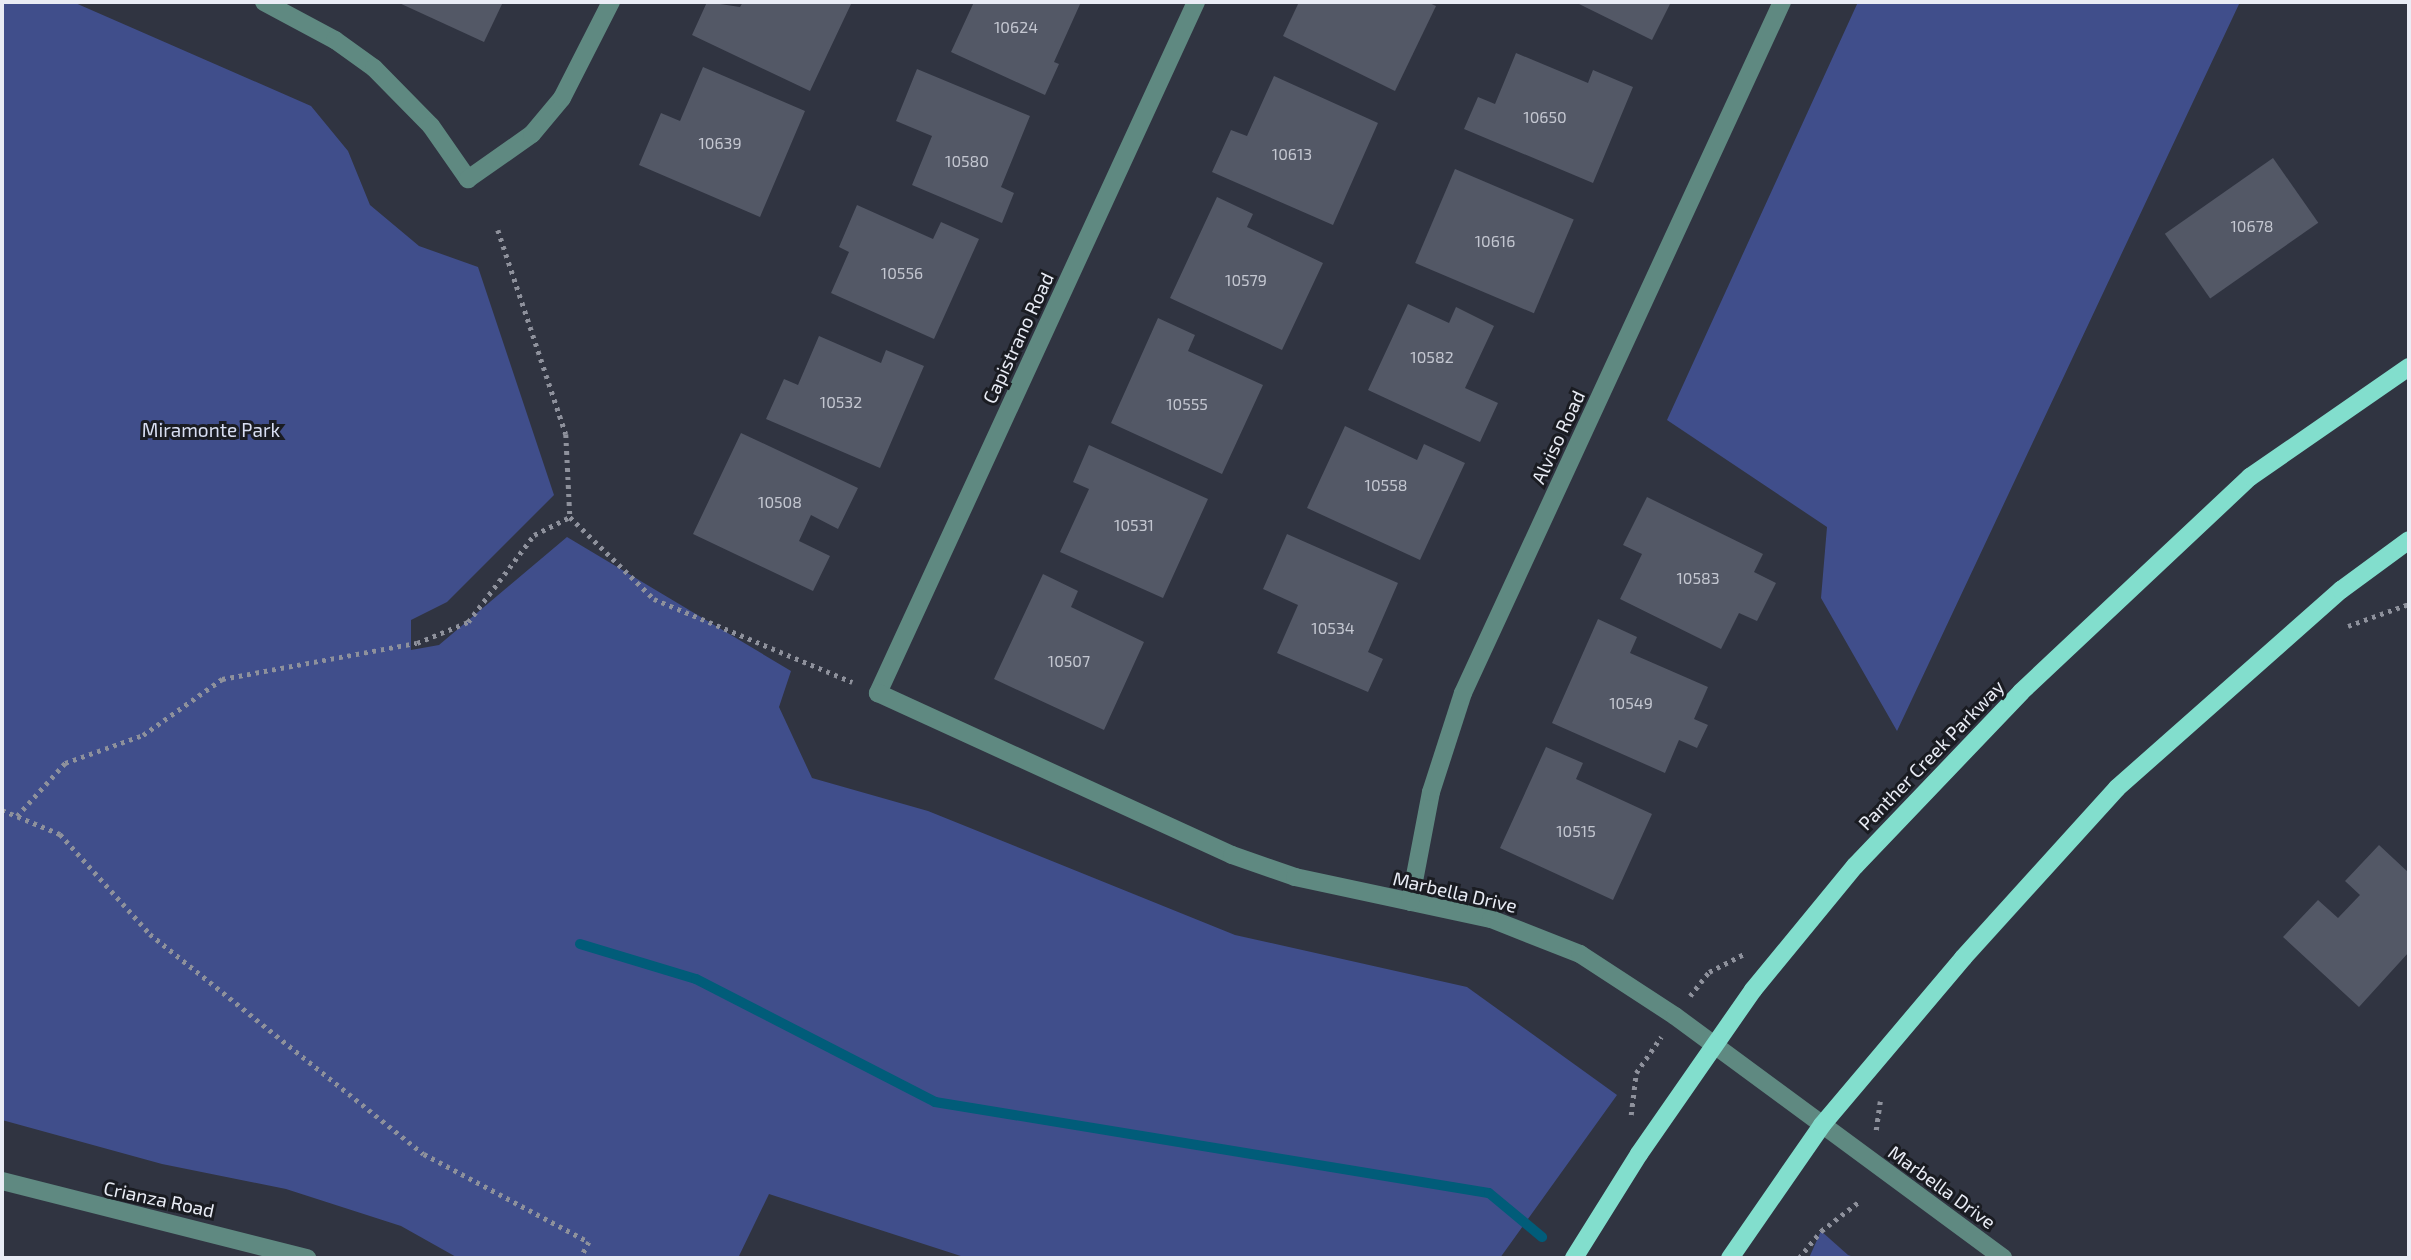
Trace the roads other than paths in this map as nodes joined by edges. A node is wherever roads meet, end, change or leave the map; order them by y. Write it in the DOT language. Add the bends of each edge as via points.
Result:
graph roads {
  1 [pos="264,2"];
  2 [pos="611,2"];
  3 [pos="1196,2"];
  4 [pos="1782,2"];
  5 [pos="2409,367"];
  6 [pos="2409,540"];
  7 [pos="878,692"];
  8 [pos="1410,902"];
  9 [pos="1714,1046"];
  10 [pos="1822,1125"];
  11 [pos="2,1181"];
  12 [pos="307,1258"];
  13 [pos="1574,1258"];
  14 [pos="1730,1258"];
  15 [pos="2003,1258"];
  1 -- 2 [label="street" via="325,34 374,68 430,126 468,179 532,134 562,98"];
  3 -- 7 [label="street, Capistrano Road"];
  4 -- 8 [label="street, Alviso Road" via="1463,693 1434,781"];
  5 -- 9 [label="main road, Panther Creek Parkway" via="2250,477 2021,692 1854,866"];
  6 -- 10 [label="main road" via="2341,590 2117,788 1963,958"];
  7 -- 8 [label="street, Marbella Drive" via="1233,855 1295,877"];
  8 -- 9 [label="street, Marbella Drive" via="1491,919 1580,954"];
  9 -- 10 [label="street, Marbella Drive"];
  9 -- 13 [label="main road, Panther Creek Parkway"];
  10 -- 14 [label="main road"];
  10 -- 15 [label="street, Marbella Drive"];
  11 -- 12 [label="street, Crianza Road"];
}
